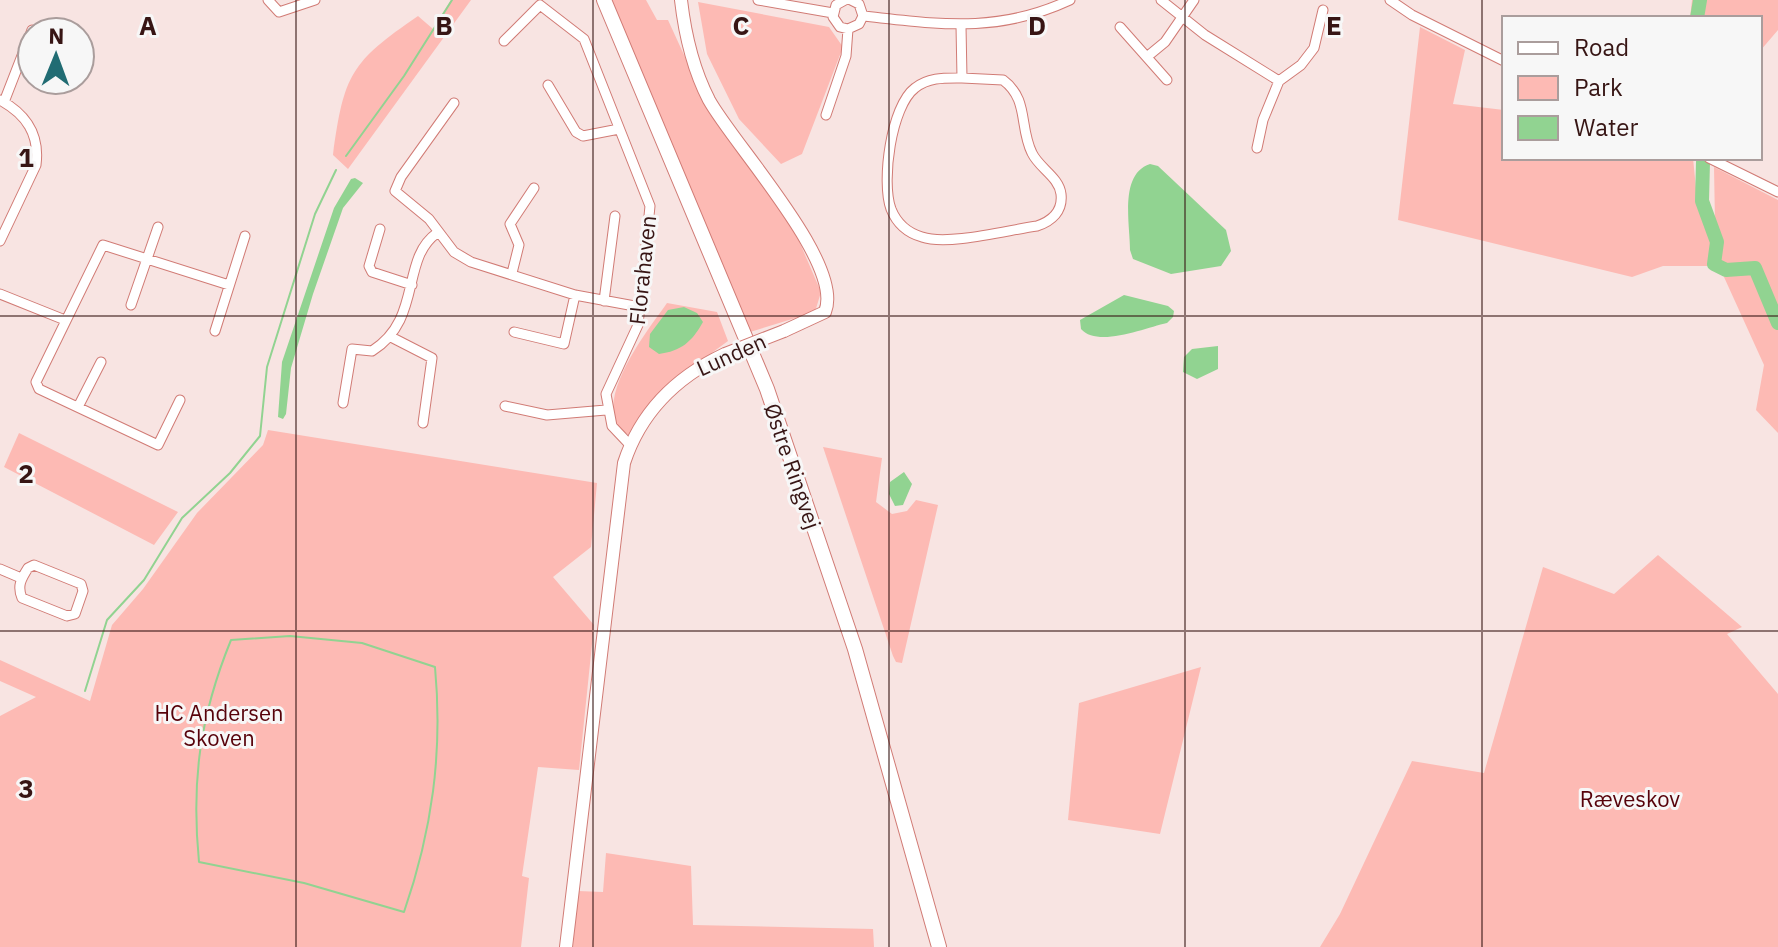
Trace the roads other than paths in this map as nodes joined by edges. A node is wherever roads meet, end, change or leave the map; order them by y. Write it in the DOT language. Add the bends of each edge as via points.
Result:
graph roads {
  1 [pos="268,0"];
  2 [pos="315,0"];
  3 [pos="604,0"];
  4 [pos="681,0"];
  5 [pos="758,0"];
  6 [pos="852,0"];
  7 [pos="1070,0"];
  8 [pos="1161,0"];
  9 [pos="1194,0"];
  10 [pos="1390,0"];
  11 [pos="1323,10"];
  12 [pos="833,13"];
  13 [pos="863,16"];
  14 [pos="1183,19"];
  15 [pos="961,26"];
  16 [pos="1120,27"];
  17 [pos="848,29"];
  18 [pos="504,41"];
  19 [pos="1148,56"];
  20 [pos="1502,60"];
  21 [pos="16,68"];
  22 [pos="962,78"];
  23 [pos="1167,80"];
  24 [pos="1279,81"];
  25 [pos="548,85"];
  26 [pos="2,101"];
  27 [pos="454,103"];
  28 [pos="826,115"];
  29 [pos="619,129"];
  30 [pos="1257,148"];
  31 [pos="1713,160"];
  32 [pos="534,188"];
  33 [pos="1778,192"];
  34 [pos="615,216"];
  35 [pos="158,227"];
  36 [pos="380,229"];
  37 [pos="437,233"];
  38 [pos="245,236"];
  39 [pos="0,241"];
  40 [pos="148,258"];
  41 [pos="512,273"];
  42 [pos="229,285"];
  43 [pos="412,285"];
  44 [pos="0,294"];
  45 [pos="575,295"];
  46 [pos="604,301"];
  47 [pos="131,305"];
  48 [pos="640,307"];
  49 [pos="65,320"];
  50 [pos="215,331"];
  51 [pos="514,332"];
  52 [pos="391,337"];
  53 [pos="101,362"];
  54 [pos="180,400"];
  55 [pos="343,403"];
  56 [pos="505,406"];
  57 [pos="78,407"];
  58 [pos="606,410"];
  59 [pos="423,423"];
  60 [pos="630,445"];
  61 [pos="0,569"];
  62 [pos="21,578"];
  63 [pos="566,947"];
  64 [pos="939,947"];
  1 -- 2 [label="street" via="279,12"];
  3 -- 64 [label="main road, Østre Ringvej" via="767,389 855,649"];
  4 -- 60 [label="street, Lunden, bridge" via="703,88 789,210 826,289 825,312 698,367 665,393"];
  5 -- 12 [label="street"];
  6 -- 12 [label="street" via="836,5"];
  6 -- 13 [label="street"];
  7 -- 15 [label="street" via="1021,19"];
  8 -- 14 [label="street"];
  9 -- 14 [label="street"];
  10 -- 20 [label="street"];
  11 -- 24 [label="street" via="1314,48"];
  12 -- 17 [label="street" via="837,24"];
  13 -- 15 [label="street"];
  13 -- 17 [label="street"];
  14 -- 19 [label="street"];
  14 -- 24 [label="street"];
  15 -- 22 [label="street"];
  16 -- 19 [label="street"];
  17 -- 28 [label="street" via="846,56"];
  18 -- 29 [label="street, Florahaven" via="534,7 545,7 584,39"];
  19 -- 23 [label="street"];
  21 -- 26 [label="street"];
  22 -- 22 [label="street" via="931,79 903,101 890,156 888,195 895,217 908,231 936,239 1051,220 1059,210 1061,193 1034,156 1018,94 1003,80"];
  24 -- 30 [label="street"];
  25 -- 29 [label="street" via="576,132 583,136"];
  26 -- 39 [label="street" via="29,124 37,151 36,165"];
  27 -- 37 [label="street" via="395,191 429,219"];
  29 -- 48 [label="street, Florahaven" via="650,206"];
  31 -- 33 [label="street"];
  32 -- 41 [label="street" via="510,224 519,245"];
  34 -- 46 [label="street"];
  35 -- 40 [label="street"];
  36 -- 43 [label="street" via="369,266 372,272"];
  37 -- 41 [label="street" via="471,262"];
  37 -- 43 [label="street" via="422,250"];
  38 -- 42 [label="street"];
  40 -- 42 [label="street"];
  40 -- 47 [label="street"];
  40 -- 49 [label="street" via="103,245"];
  41 -- 45 [label="street"];
  42 -- 50 [label="street"];
  43 -- 52 [label="street" via="407,310"];
  44 -- 49 [label="street"];
  45 -- 46 [label="street"];
  45 -- 51 [label="street" via="564,344"];
  46 -- 48 [label="street"];
  48 -- 58 [label="street, Florahaven" via="634,339 608,386"];
  49 -- 57 [label="street" via="36,382 39,389"];
  52 -- 55 [label="street" via="372,351 352,349"];
  52 -- 59 [label="street" via="432,358"];
  53 -- 57 [label="street"];
  54 -- 57 [label="street" via="158,445"];
  56 -- 58 [label="street" via="547,415"];
  58 -- 60 [label="street" via="612,426"];
  60 -- 63 [label="street, Lunden" via="620,481"];
  61 -- 62 [label="street"];
  62 -- 62 [label="street" via="22,598 67,616 75,614 81,584 34,565"];
}
